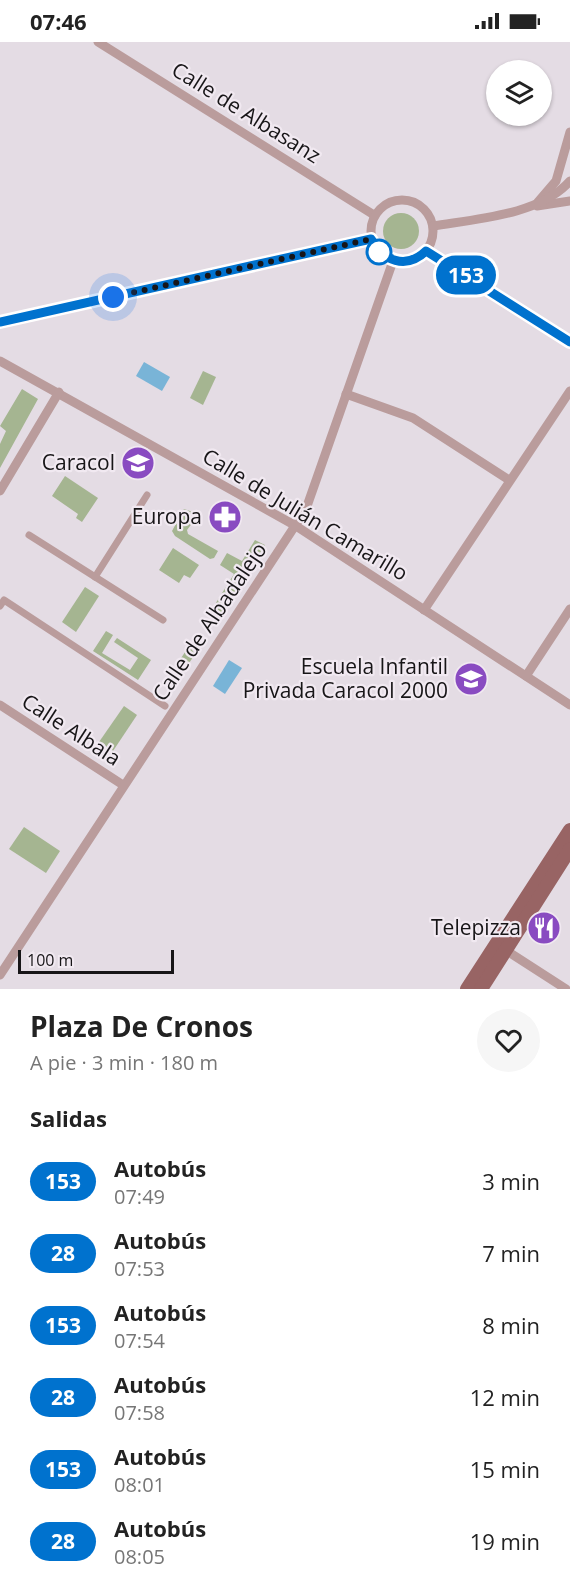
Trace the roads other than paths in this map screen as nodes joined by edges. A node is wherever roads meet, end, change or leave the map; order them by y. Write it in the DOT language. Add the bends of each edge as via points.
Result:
graph roads {
  1 [pos="98,42"];
  2 [pos="570,132"];
  3 [pos="570,181"];
  4 [pos="570,201"];
  5 [pos="535,206"];
  6 [pos="374,215"];
  7 [pos="433,226"];
  8 [pos="371,239"];
  9 [pos="426,251"];
  10 [pos="393,261"];
  11 [pos="0,322"];
  12 [pos="570,342"];
  13 [pos="0,353"];
  14 [pos="0,361"];
  15 [pos="14,367"];
  16 [pos="570,391"];
  17 [pos="58,392"];
  18 [pos="346,394"];
  19 [pos="509,480"];
  20 [pos="0,491"];
  21 [pos="147,495"];
  22 [pos="296,526"];
  23 [pos="29,535"];
  24 [pos="95,577"];
  25 [pos="0,606"];
  26 [pos="570,609"];
  27 [pos="424,610"];
  28 [pos="163,620"];
  29 [pos="526,676"];
  30 [pos="0,705"];
  31 [pos="570,705"];
  32 [pos="165,706"];
  33 [pos="123,785"];
  34 [pos="569,833"];
  35 [pos="570,849"];
  36 [pos="501,948"];
  37 [pos="0,975"];
  38 [pos="467,989"];
  39 [pos="481,989"];
  40 [pos="566,989"];
  1 -- 6 [label="street, Calle de Albasanz"];
  2 -- 5 [label="street" via="556,181"];
  3 -- 5 [label="street" via="556,195"];
  4 -- 5 [label="street"];
  5 -- 7 [label="street"];
  6 -- 7 [label="street" via="388,202 408,200 424,208"];
  6 -- 8 [label="street"];
  7 -- 9 [label="street"];
  8 -- 10 [label="street"];
  8 -- 11 [label="street"];
  9 -- 10 [label="street" via="409,261"];
  9 -- 12 [label="street"];
  10 -- 18 [label="street, Calle de Albadalejo"];
  13 -- 15 [label="street, Calle de Julián Camarillo"];
  14 -- 15 [label="street, Calle de Julián Camarillo"];
  15 -- 17 [label="street, Calle de Julián Camarillo"];
  16 -- 19 [label="street"];
  17 -- 20 [label="street"];
  17 -- 22 [label="street, Calle de Julián Camarillo"];
  18 -- 19 [label="street" via="413,418"];
  18 -- 22 [label="street, Calle de Albadalejo" via="306,509"];
  19 -- 27 [label="street"];
  21 -- 24 [label="street"];
  22 -- 27 [label="street, Calle de Julián Camarillo"];
  22 -- 33 [label="street, Calle de Albadalejo"];
  23 -- 24 [label="street"];
  24 -- 28 [label="street"];
  25 -- 32 [label="street" via="4,600"];
  26 -- 29 [label="street"];
  27 -- 29 [label="street, Calle de Julián Camarillo"];
  29 -- 31 [label="street, Calle de Julián Camarillo"];
  30 -- 33 [label="street, Calle Albala"];
  33 -- 37 [label="street, Calle de Albadalejo"];
  34 -- 36 [label="main road"];
  35 -- 36 [label="main road"];
  36 -- 38 [label="main road"];
  36 -- 39 [label="main road"];
  36 -- 40 [label="street"];
}
